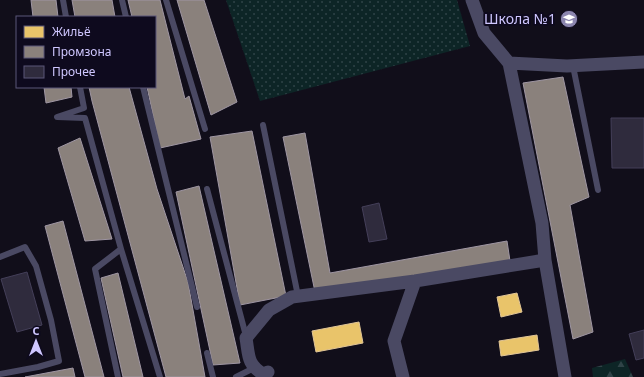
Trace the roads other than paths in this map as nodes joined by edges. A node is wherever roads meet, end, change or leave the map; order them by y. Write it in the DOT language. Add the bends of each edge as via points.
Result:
graph roads {
  1 [pos="63,0"];
  2 [pos="122,0"];
  3 [pos="166,0"];
  4 [pos="472,0"];
  5 [pos="66,16"];
  6 [pos="126,16"];
  7 [pos="509,62"];
  8 [pos="644,62"];
  9 [pos="573,66"];
  10 [pos="80,88"];
  11 [pos="143,88"];
  12 [pos="263,125"];
  13 [pos="205,129"];
  14 [pos="207,189"];
  15 [pos="598,190"];
  16 [pos="121,249"];
  17 [pos="0,257"];
  18 [pos="545,260"];
  19 [pos="415,281"];
  20 [pos="298,296"];
  21 [pos="197,308"];
  22 [pos="246,338"];
  23 [pos="207,353"];
  24 [pos="254,368"];
  25 [pos="268,372"];
  26 [pos="0,374"];
  27 [pos="118,377"];
  28 [pos="160,377"];
  29 [pos="213,377"];
  30 [pos="236,377"];
  31 [pos="403,377"];
  32 [pos="565,377"];
  1 -- 5 [label="lane"];
  2 -- 6 [label="lane"];
  3 -- 13 [label="lane"];
  4 -- 7 [label="street" via="484,33"];
  7 -- 9 [label="street"];
  7 -- 18 [label="street" via="542,223"];
  8 -- 9 [label="street"];
  9 -- 15 [label="lane"];
  10 -- 16 [label="lane" via="84,108 57,117 85,118"];
  11 -- 21 [label="lane"];
  12 -- 20 [label="lane"];
  14 -- 22 [label="lane"];
  16 -- 27 [label="lane" via="95,269"];
  16 -- 28 [label="lane"];
  17 -- 26 [label="lane" via="25,247 36,266 59,361"];
  18 -- 19 [label="street"];
  18 -- 32 [label="street"];
  19 -- 20 [label="street"];
  19 -- 31 [label="street" via="394,341"];
  20 -- 22 [label="street" via="269,310"];
  22 -- 24 [label="street"];
  23 -- 29 [label="lane"];
  24 -- 25 [label="street" via="264,374"];
  24 -- 30 [label="lane"];
}
